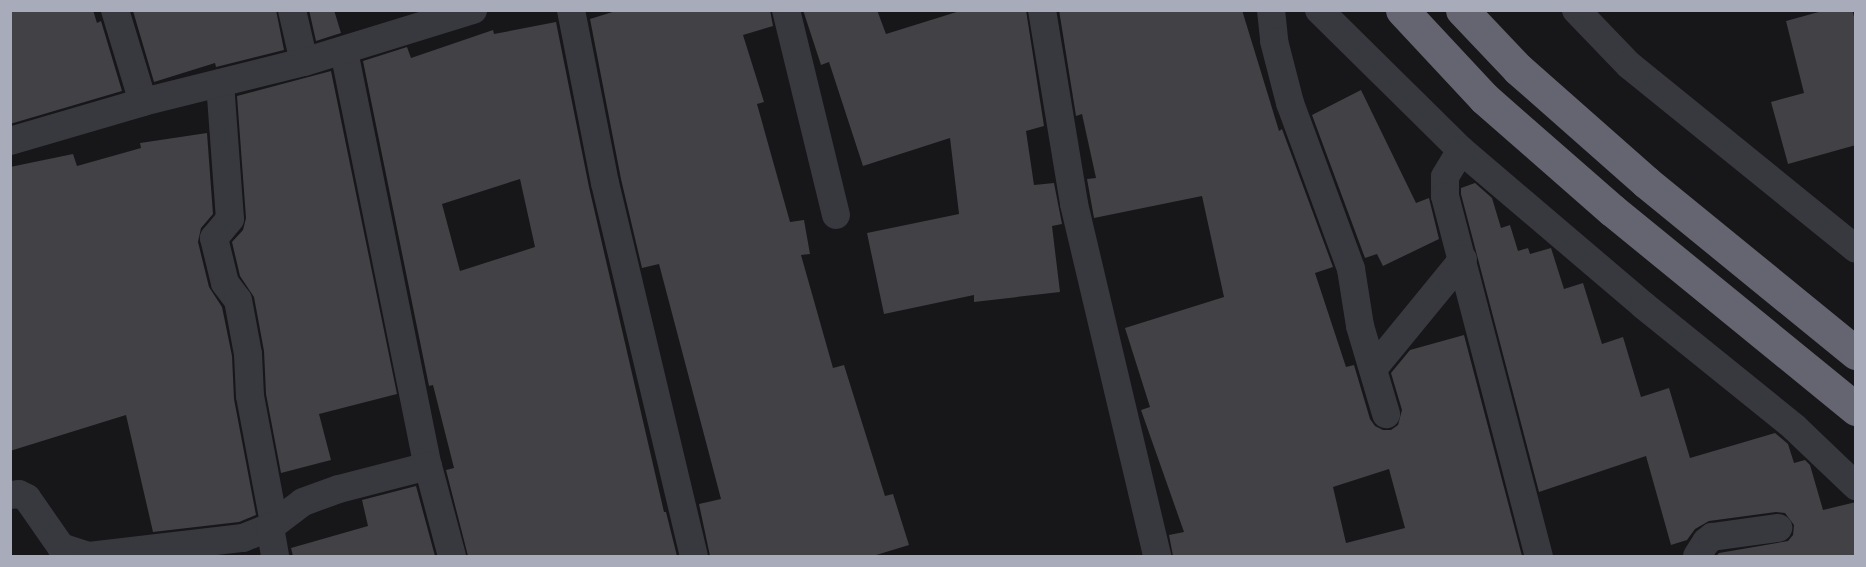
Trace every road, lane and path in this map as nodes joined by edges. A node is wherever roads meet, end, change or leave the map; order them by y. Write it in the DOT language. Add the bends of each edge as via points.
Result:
graph roads {
  1 [pos="115,10"];
  2 [pos="292,10"];
  3 [pos="473,10"];
  4 [pos="571,10"];
  5 [pos="786,10"];
  6 [pos="1042,10"];
  7 [pos="1271,10"];
  8 [pos="1319,10"];
  9 [pos="1402,10"];
  10 [pos="1462,10"];
  11 [pos="1576,10"];
  12 [pos="344,51"];
  13 [pos="304,62"];
  14 [pos="220,83"];
  15 [pos="143,102"];
  16 [pos="10,141"];
  17 [pos="1461,150"];
  18 [pos="836,215"];
  19 [pos="1856,249"];
  20 [pos="1462,259"];
  21 [pos="1856,353"];
  22 [pos="1372,369"];
  23 [pos="1856,409"];
  24 [pos="1386,414"];
  25 [pos="428,466"];
  26 [pos="1856,486"];
  27 [pos="10,495"];
  28 [pos="272,525"];
  29 [pos="1778,528"];
  30 [pos="89,556"];
  31 [pos="275,556"];
  32 [pos="452,556"];
  33 [pos="694,556"];
  34 [pos="1156,556"];
  35 [pos="1539,556"];
  36 [pos="1697,556"];
  1 -- 15 [label="street"];
  2 -- 13 [label="street"];
  3 -- 12 [label="street"];
  4 -- 33 [label="street" via="606,183"];
  5 -- 18 [label="street"];
  6 -- 34 [label="street" via="1074,204"];
  7 -- 22 [label="street" via="1274,41 1290,103 1351,269"];
  8 -- 17 [label="street"];
  9 -- 23 [label="highway" via="1518,128"];
  10 -- 21 [label="highway" via="1518,69 1646,182"];
  11 -- 19 [label="street" via="1629,65"];
  12 -- 13 [label="street"];
  12 -- 25 [label="street"];
  13 -- 14 [label="street"];
  14 -- 15 [label="street"];
  14 -- 28 [label="street" via="230,219 214,238 225,283 238,300"];
  15 -- 16 [label="street"];
  17 -- 20 [label="street" via="1444,185"];
  17 -- 26 [label="street" via="1794,427"];
  20 -- 22 [label="street"];
  20 -- 35 [label="street"];
  22 -- 24 [label="street"];
  25 -- 28 [label="street" via="303,502"];
  25 -- 32 [label="street"];
  27 -- 30 [label="street" via="27,498 61,547"];
  28 -- 30 [label="street" via="243,538"];
  28 -- 31 [label="street"];
  29 -- 36 [label="street" via="1712,537"];
}
